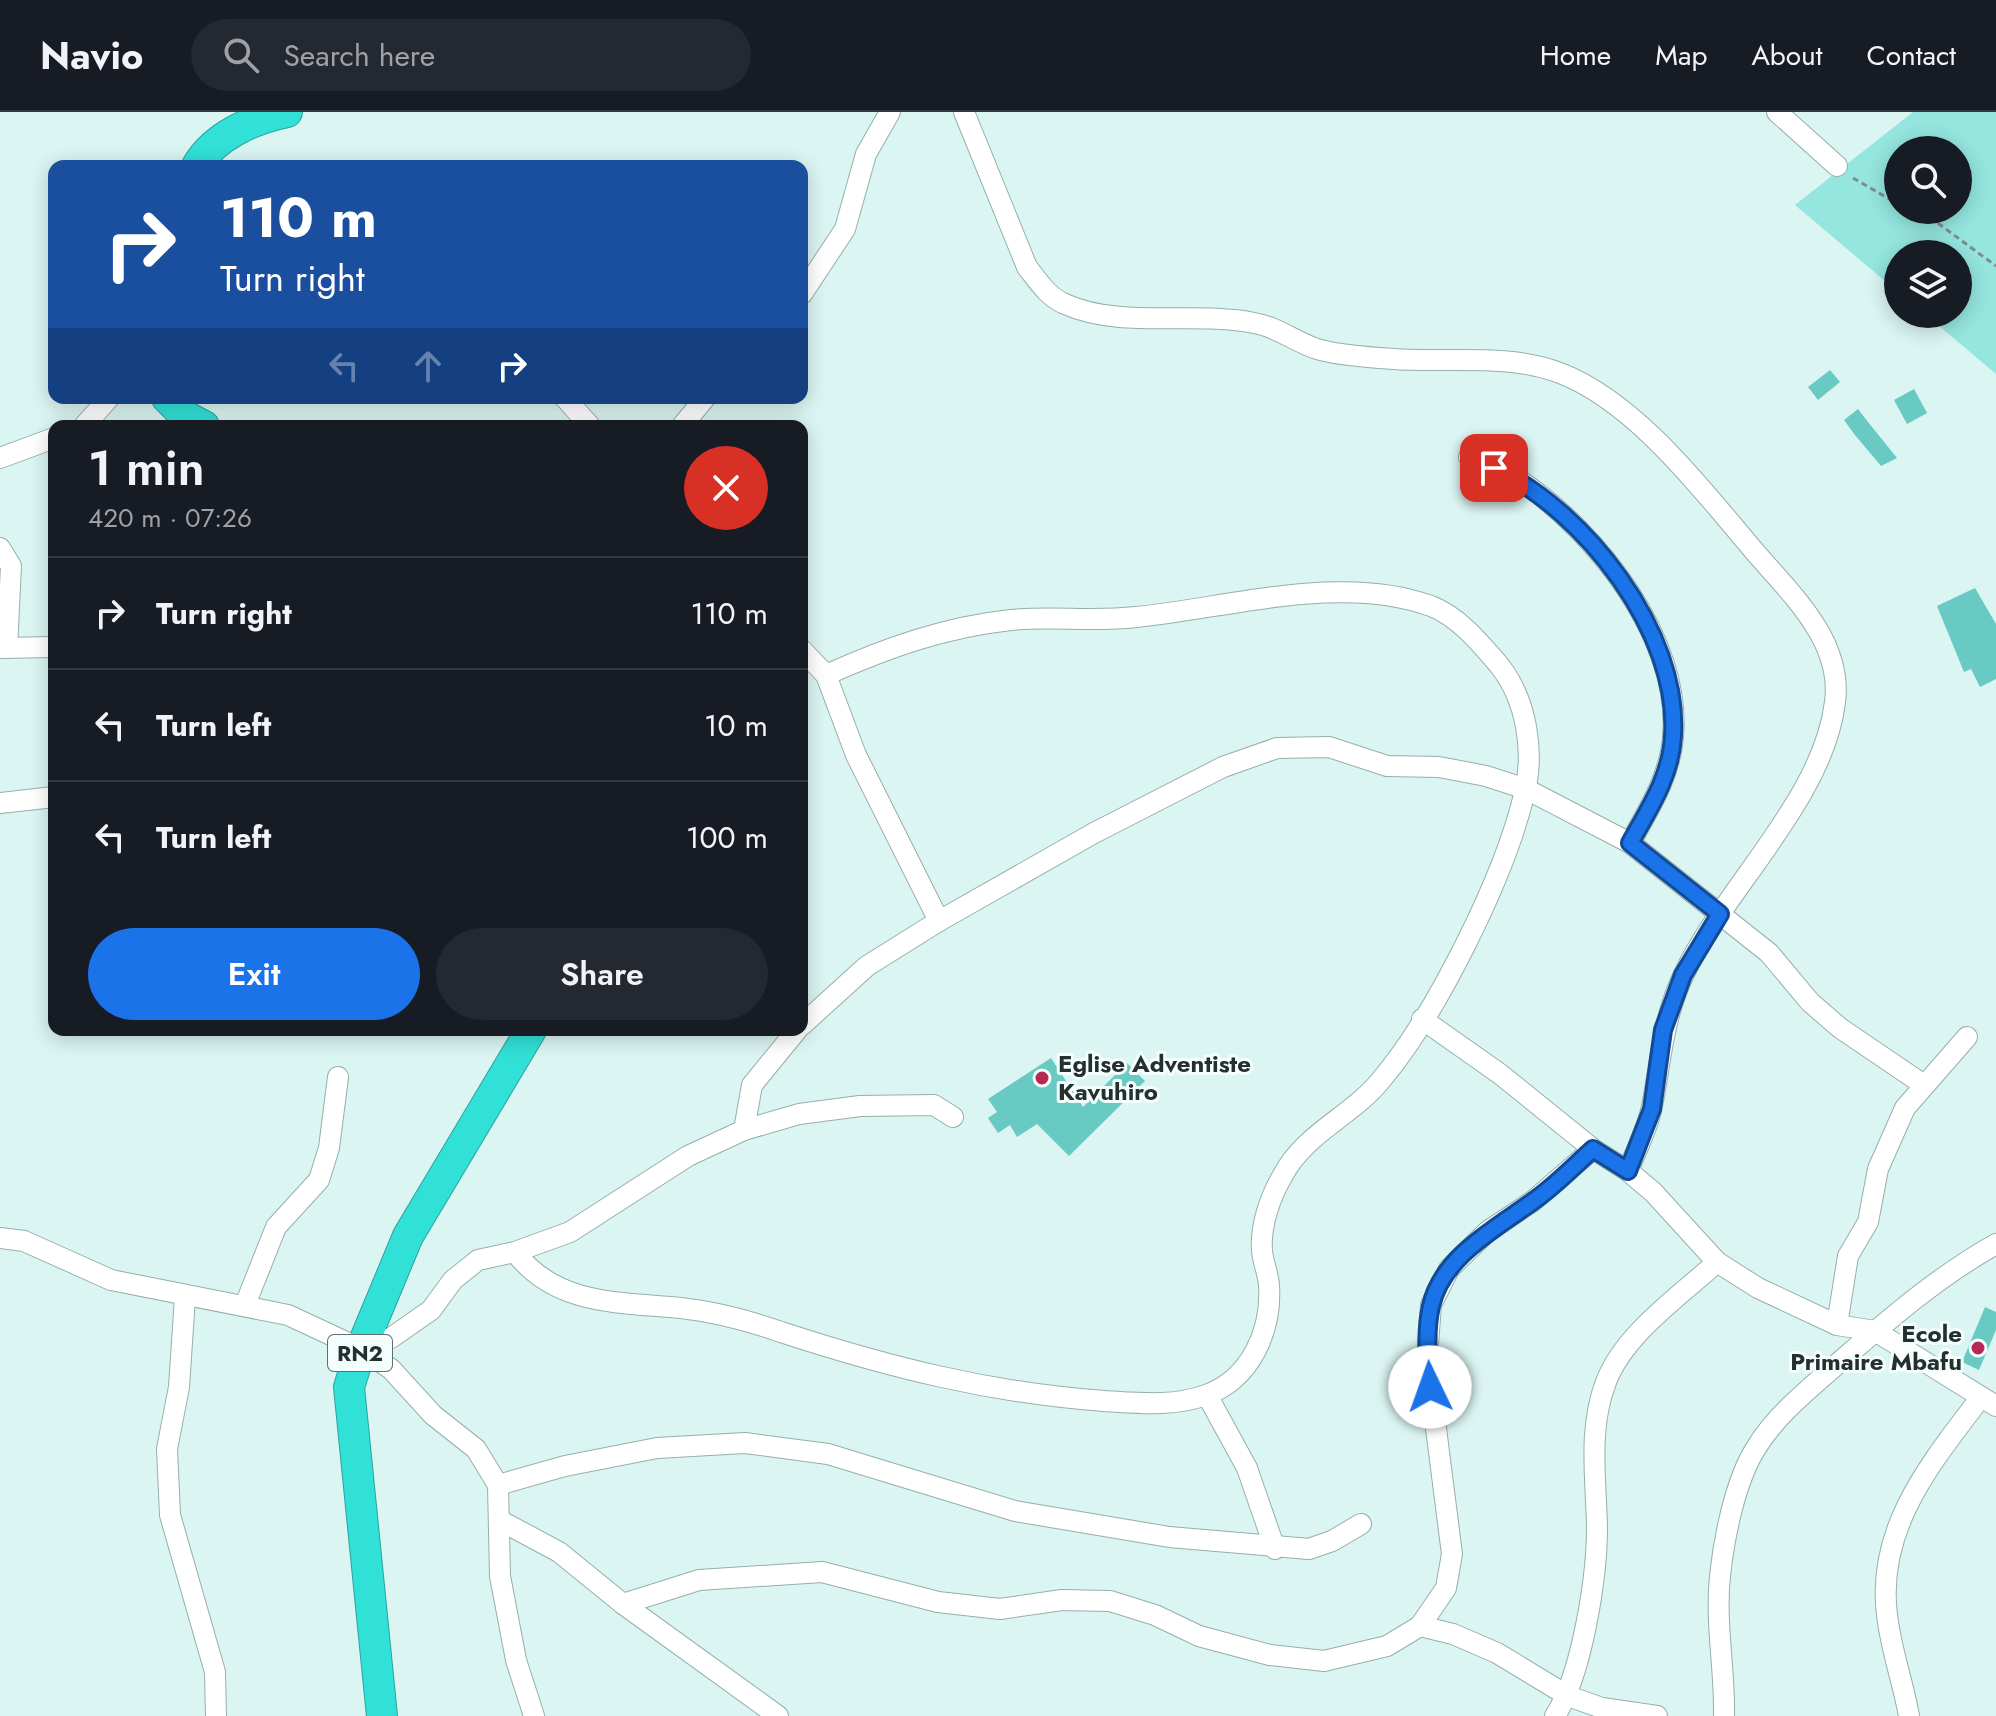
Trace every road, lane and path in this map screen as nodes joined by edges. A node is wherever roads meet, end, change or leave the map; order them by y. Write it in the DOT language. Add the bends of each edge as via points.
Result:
graph roads {
  1 [pos="890,112"];
  2 [pos="964,112"];
  3 [pos="1777,112"];
  4 [pos="270,114"];
  5 [pos="200,160"];
  6 [pos="1837,166"];
  7 [pos="1884,197"];
  8 [pos="1939,224"];
  9 [pos="1996,266"];
  10 [pos="808,285"];
  11 [pos="104,404"];
  12 [pos="173,404"];
  13 [pos="570,404"];
  14 [pos="700,404"];
  15 [pos="89,420"];
  16 [pos="193,420"];
  17 [pos="585,420"];
  18 [pos="687,420"];
  19 [pos="48,440"];
  20 [pos="1469,457"];
  21 [pos="0,458"];
  22 [pos="0,548"];
  23 [pos="48,647"];
  24 [pos="3,648"];
  25 [pos="808,656"];
  26 [pos="826,675"];
  27 [pos="1526,789"];
  28 [pos="48,798"];
  29 [pos="0,803"];
  30 [pos="1630,843"];
  31 [pos="1720,914"];
  32 [pos="939,921"];
  33 [pos="1422,1019"];
  34 [pos="808,1020"];
  35 [pos="527,1036"];
  36 [pos="792,1036"];
  37 [pos="1967,1037"];
  38 [pos="338,1077"];
  39 [pos="1924,1085"];
  40 [pos="953,1117"];
  41 [pos="744,1130"];
  42 [pos="1593,1149"];
  43 [pos="1628,1171"];
  44 [pos="0,1238"];
  45 [pos="1996,1244"];
  46 [pos="515,1252"];
  47 [pos="1717,1262"];
  48 [pos="185,1297"];
  49 [pos="245,1305"];
  50 [pos="1837,1325"];
  51 [pos="1875,1331"];
  52 [pos="361,1349"];
  53 [pos="1207,1395"];
  54 [pos="1988,1401"];
  55 [pos="498,1485"];
  56 [pos="501,1521"];
  57 [pos="1361,1524"];
  58 [pos="1275,1549"];
  59 [pos="623,1604"];
  60 [pos="1420,1626"];
  61 [pos="746,1695"];
  62 [pos="1568,1696"];
  63 [pos="216,1716"];
  64 [pos="382,1716"];
  65 [pos="534,1716"];
  66 [pos="748,1716"];
  67 [pos="778,1716"];
  68 [pos="1555,1716"];
  69 [pos="1657,1716"];
  70 [pos="1724,1716"];
  71 [pos="1909,1716"];
  1 -- 10 [label="street" via="866,154 845,229"];
  2 -- 31 [label="street" via="1027,267 1064,304 1105,314 1252,322 1288,332 1317,348 1363,355 1489,361 1558,372 1622,411 1668,454 1805,610 1835,670 1835,703 1821,751 1792,809"];
  3 -- 6 [label="street"];
  4 -- 5 [label="highway" via="208,147"];
  6 -- 7 [label="path"];
  8 -- 9 [label="path"];
  11 -- 15 [label="street"];
  12 -- 16 [label="highway"];
  13 -- 17 [label="street"];
  14 -- 18 [label="street"];
  19 -- 21 [label="street"];
  20 -- 30 [label="street" via="1518,479 1611,563 1665,667 1673,701 1673,738 1661,788"];
  22 -- 24 [label="street" via="11,566"];
  23 -- 24 [label="street"];
  25 -- 26 [label="street"];
  26 -- 27 [label="street" via="881,650 943,631 1016,619 1086,622 1279,597 1373,592 1435,607 1475,636 1509,678 1527,727"];
  26 -- 32 [label="street" via="856,755"];
  27 -- 30 [label="street"];
  27 -- 32 [label="street" via="1439,767 1387,766 1329,747 1277,748 1223,767 1094,833"];
  27 -- 33 [label="street" via="1504,861"];
  28 -- 29 [label="street"];
  30 -- 31 [label="street"];
  31 -- 39 [label="street" via="1769,953 1840,1028"];
  31 -- 43 [label="street" via="1683,975 1663,1030 1652,1109"];
  32 -- 34 [label="street" via="867,966"];
  33 -- 42 [label="street"];
  33 -- 53 [label="street" via="1380,1083 1284,1171 1264,1219 1267,1321 1254,1355 1235,1380"];
  35 -- 52 [label="highway, RN2" via="408,1236"];
  36 -- 41 [label="street" via="752,1085"];
  37 -- 39 [label="street"];
  38 -- 49 [label="street" via="329,1148 319,1180 276,1227"];
  39 -- 50 [label="street" via="1905,1108 1878,1169 1868,1222 1848,1256"];
  40 -- 41 [label="street" via="934,1105 860,1106 799,1114"];
  41 -- 46 [label="street" via="688,1156 570,1232"];
  42 -- 43 [label="street"];
  42 -- 60 [label="street" via="1533,1201 1488,1231 1449,1269 1431,1305 1427,1358 1452,1554 1446,1588"];
  43 -- 47 [label="street"];
  44 -- 48 [label="street" via="24,1241 111,1280"];
  45 -- 51 [label="street" via="1957,1266"];
  46 -- 52 [label="street" via="478,1260 453,1280 431,1310 391,1338"];
  46 -- 53 [label="street" via="544,1282 603,1303 732,1315 894,1368 1032,1396 1162,1405"];
  47 -- 50 [label="street"];
  47 -- 62 [label="street" via="1632,1341 1606,1380 1595,1426 1597,1532 1585,1624"];
  48 -- 49 [label="street"];
  48 -- 63 [label="street" via="179,1387 167,1449 170,1515 215,1672"];
  49 -- 52 [label="street" via="288,1315"];
  50 -- 51 [label="street"];
  51 -- 54 [label="street"];
  51 -- 70 [label="street" via="1794,1402 1755,1448 1731,1514 1720,1577"];
  52 -- 55 [label="street" via="391,1369 433,1415 476,1449"];
  52 -- 64 [label="highway, RN2" via="349,1387"];
  53 -- 58 [label="street" via="1247,1468"];
  54 -- 71 [label="street" via="1917,1481 1891,1540 1886,1610"];
  55 -- 56 [label="street"];
  55 -- 58 [label="street" via="657,1448 745,1443 828,1454 1015,1511"];
  56 -- 59 [label="street" via="559,1552"];
  56 -- 65 [label="street" via="500,1576 516,1660"];
  57 -- 58 [label="street" via="1309,1549"];
  59 -- 60 [label="street" via="699,1580 822,1572 938,1602 1000,1609 1062,1600 1110,1601 1199,1636 1270,1655 1324,1661 1387,1646"];
  59 -- 61 [label="street"];
  60 -- 62 [label="street" via="1497,1653"];
  61 -- 66 [label="street"];
  61 -- 67 [label="street"];
  62 -- 68 [label="street"];
  62 -- 69 [label="street" via="1602,1708"];
}
